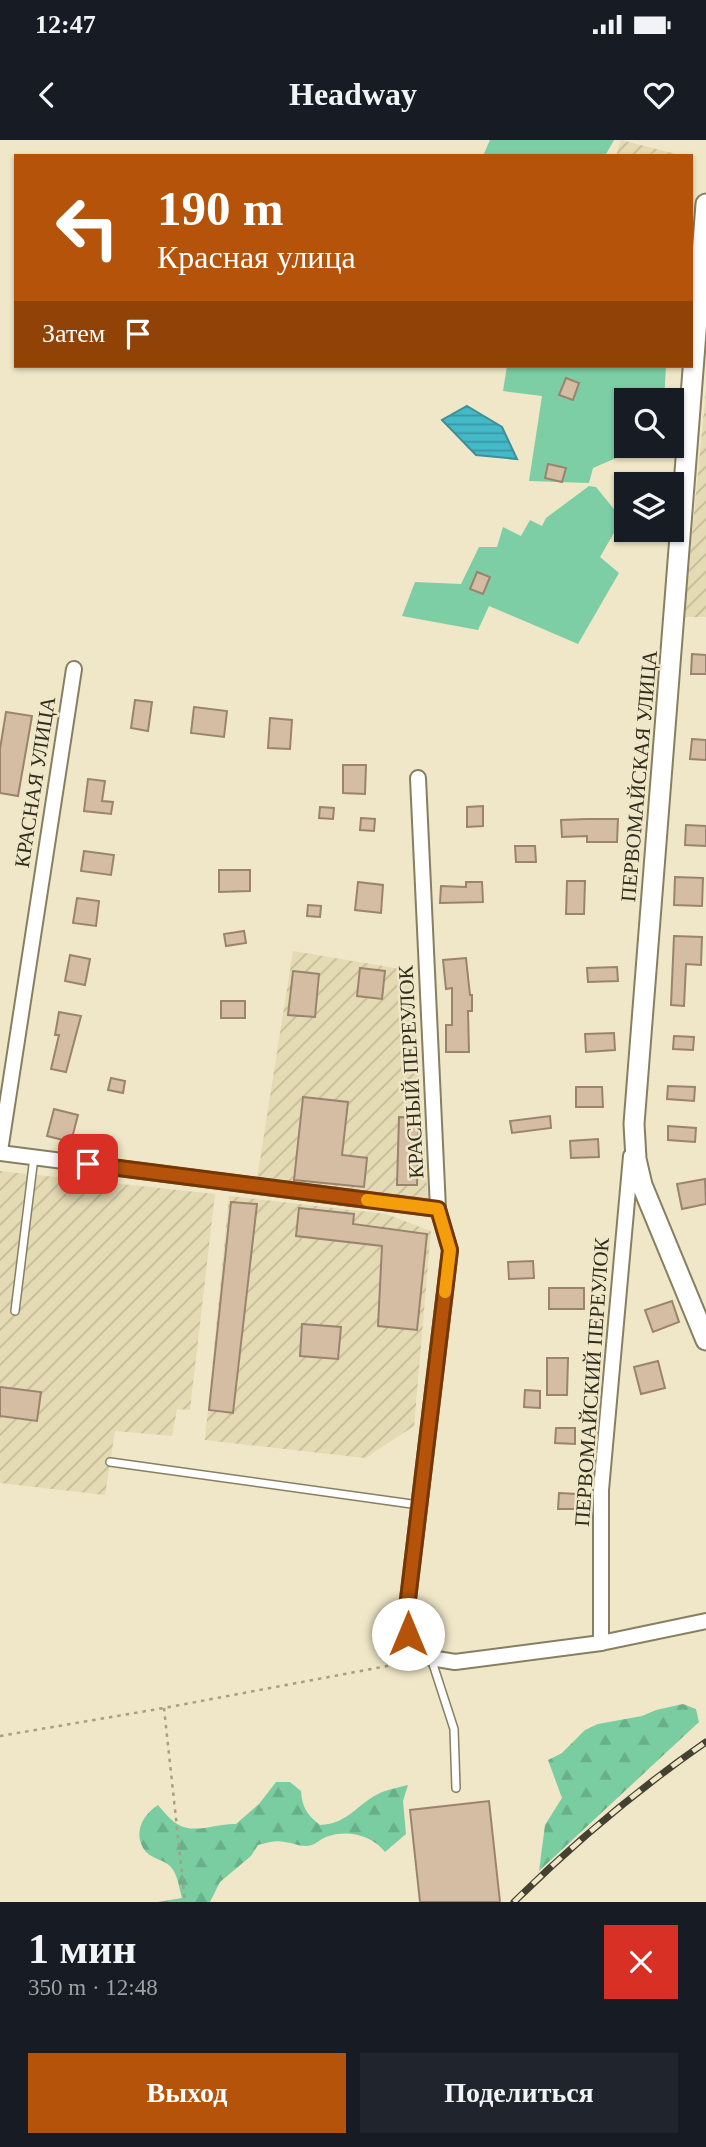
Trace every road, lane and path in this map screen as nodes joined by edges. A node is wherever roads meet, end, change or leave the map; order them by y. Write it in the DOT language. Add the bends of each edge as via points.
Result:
graph roads {
  1 [pos="706,204"];
  2 [pos="74,668"];
  3 [pos="418,778"];
  4 [pos="634,1124"];
  5 [pos="0,1152"];
  6 [pos="34,1157"];
  7 [pos="438,1209"];
  8 [pos="15,1311"];
  9 [pos="706,1340"];
  10 [pos="110,1462"];
  11 [pos="419,1506"];
  12 [pos="706,1621"];
  13 [pos="601,1643"];
  14 [pos="417,1650"];
  15 [pos="431,1658"];
  16 [pos="164,1708"];
  17 [pos="0,1736"];
  18 [pos="456,1788"];
  19 [pos="185,1902"];
  1 -- 4 [label="street, ПЕРВОМАЙСКАЯ УЛИЦА"];
  2 -- 5 [label="street, КРАСНАЯ УЛИЦА"];
  3 -- 7 [label="street, КРАСНЫЙ ПЕРЕУЛОК"];
  4 -- 9 [label="street, ПЕРВОМАЙСКАЯ УЛИЦА" via="642,1185"];
  4 -- 13 [label="street, ПЕРВОМАЙСКИЙ ПЕРЕУЛОК" via="601,1490"];
  5 -- 6 [label="street, КРАСНАЯ УЛИЦА"];
  6 -- 7 [label="street, КРАСНАЯ УЛИЦА"];
  6 -- 8 [label="lane"];
  7 -- 11 [label="street, КРАСНЫЙ ПЕРЕУЛОК" via="450,1250"];
  10 -- 11 [label="lane"];
  11 -- 14 [label="street, КРАСНЫЙ ПЕРЕУЛОК" via="406,1616 411,1643"];
  12 -- 13 [label="street"];
  13 -- 15 [label="street" via="455,1662"];
  14 -- 15 [label="street"];
  14 -- 16 [label="path" via="403,1663"];
  15 -- 18 [label="lane" via="454,1729"];
  16 -- 17 [label="path"];
  16 -- 19 [label="path"];
}
